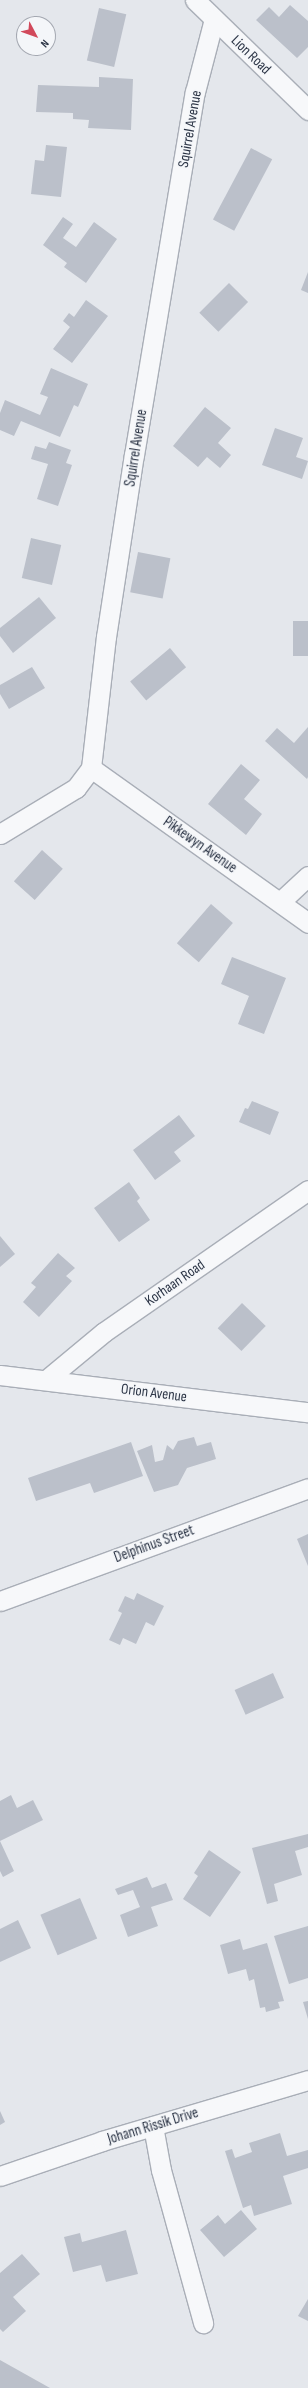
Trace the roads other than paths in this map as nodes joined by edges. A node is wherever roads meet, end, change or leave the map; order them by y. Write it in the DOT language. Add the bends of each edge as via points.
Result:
graph roads {
  1 [pos="195,0"];
  2 [pos="214,19"];
  3 [pos="308,110"];
  4 [pos="91,768"];
  5 [pos="0,834"];
  6 [pos="308,876"];
  7 [pos="280,902"];
  8 [pos="308,923"];
  9 [pos="308,1190"];
  10 [pos="0,1375"];
  11 [pos="46,1380"];
  12 [pos="308,1412"];
  13 [pos="308,1488"];
  14 [pos="0,1601"];
  15 [pos="308,2080"];
  16 [pos="153,2126"];
  17 [pos="0,2176"];
  18 [pos="203,2324"];
  1 -- 2 [label="street, Lion Road"];
  2 -- 3 [label="street, Lion Road"];
  2 -- 4 [label="street, Squirrel Avenue" via="195,92 134,455 106,637"];
  4 -- 5 [label="street" via="76,788"];
  4 -- 7 [label="street, Pikkewyn Avenue"];
  6 -- 7 [label="street"];
  7 -- 8 [label="street, Pikkewyn Avenue"];
  9 -- 11 [label="street, Korhaan Road" via="104,1332"];
  10 -- 11 [label="street, Orion Avenue"];
  11 -- 12 [label="street, Orion Avenue"];
  13 -- 14 [label="street, Delphinus Street"];
  15 -- 16 [label="street, Johann Rissik Drive"];
  16 -- 17 [label="street, Johann Rissik Drive"];
  16 -- 18 [label="street" via="161,2170"];
}
